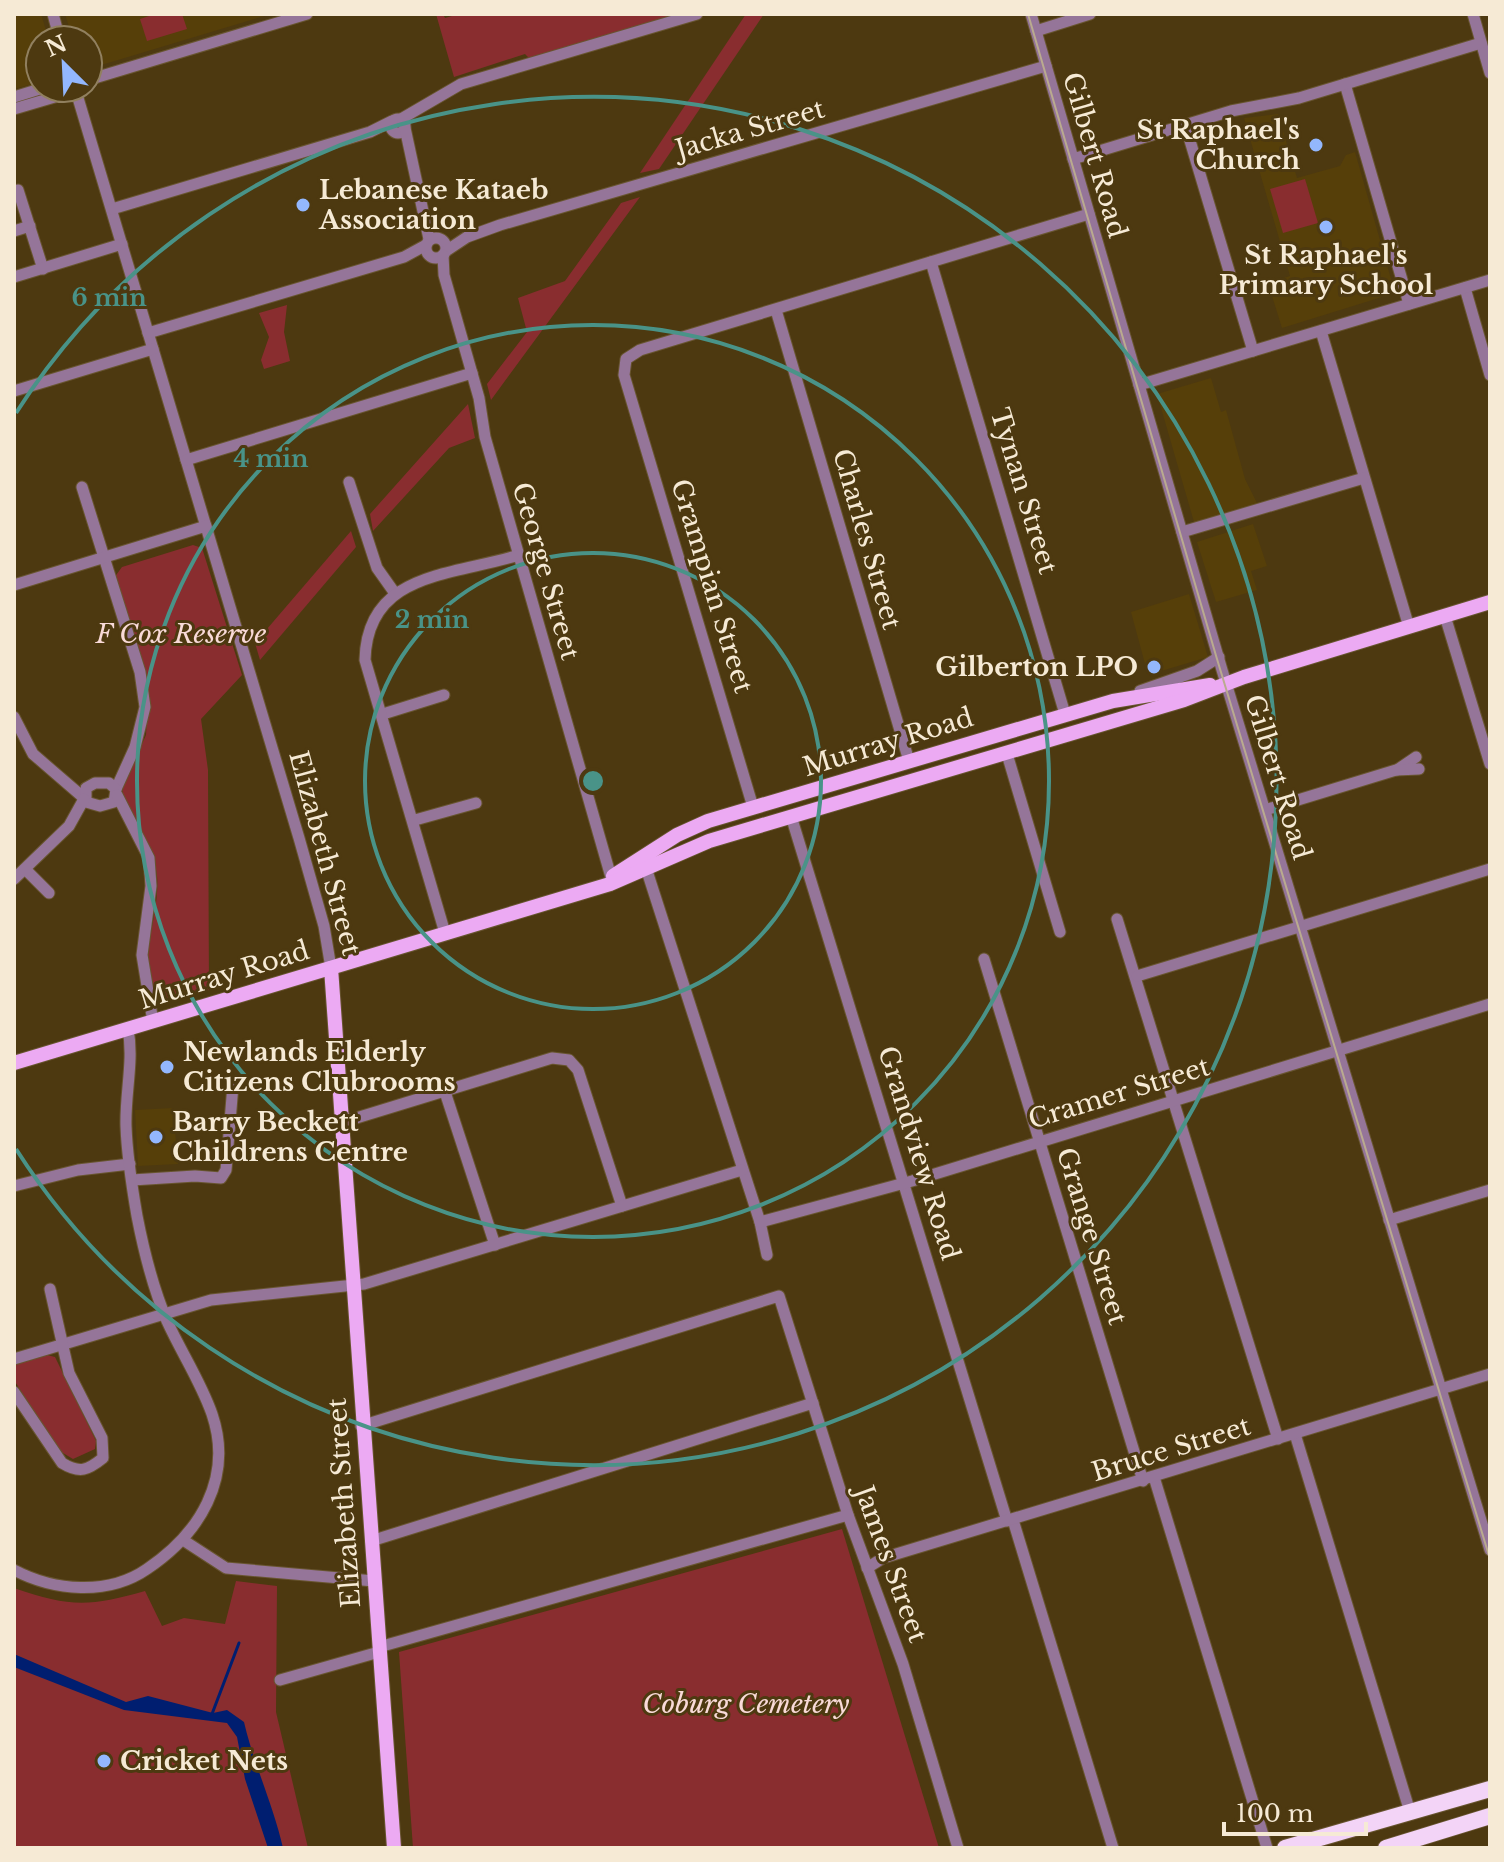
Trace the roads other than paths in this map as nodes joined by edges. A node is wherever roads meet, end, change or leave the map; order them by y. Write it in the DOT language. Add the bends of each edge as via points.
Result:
graph roads {
  1 [pos="307,14"];
  2 [pos="697,14"];
  3 [pos="1031,14"];
  4 [pos="1090,14"];
  5 [pos="1473,14"];
  6 [pos="1036,31"];
  7 [pos="1481,43"];
  8 [pos="1046,66"];
  9 [pos="1490,73"];
  10 [pos="104,75"];
  11 [pos="1345,84"];
  12 [pos="77,104"];
  13 [pos="1185,124"];
  14 [pos="399,126"];
  15 [pos="1073,159"];
  16 [pos="14,192"];
  17 [pos="112,209"];
  18 [pos="1089,214"];
  19 [pos="30,226"];
  20 [pos="14,231"];
  21 [pos="122,244"];
  22 [pos="436,248"];
  23 [pos="931,262"];
  24 [pos="43,269"];
  25 [pos="14,277"];
  26 [pos="1490,280"];
  27 [pos="1465,288"];
  28 [pos="1409,304"];
  29 [pos="776,310"];
  30 [pos="1321,331"];
  31 [pos="148,333"];
  32 [pos="153,349"];
  33 [pos="1253,351"];
  34 [pos="472,373"];
  35 [pos="1490,375"];
  36 [pos="1139,385"];
  37 [pos="14,391"];
  38 [pos="186,460"];
  39 [pos="1364,478"];
  40 [pos="349,482"];
  41 [pos="82,487"];
  42 [pos="206,526"];
  43 [pos="1182,532"];
  44 [pos="519,555"];
  45 [pos="104,558"];
  46 [pos="14,585"];
  47 [pos="394,592"];
  48 [pos="1490,602"];
  49 [pos="1445,616"];
  50 [pos="1409,627"];
  51 [pos="1219,657"];
  52 [pos="1224,683"];
  53 [pos="444,695"];
  54 [pos="1113,701"];
  55 [pos="383,714"];
  56 [pos="1065,714"];
  57 [pos="14,717"];
  58 [pos="1001,734"];
  59 [pos="1071,734"];
  60 [pos="1007,754"];
  61 [pos="130,757"];
  62 [pos="909,761"];
  63 [pos="1418,763"];
  64 [pos="1490,764"];
  65 [pos="61,776"];
  66 [pos="915,780"];
  67 [pos="105,782"];
  68 [pos="91,784"];
  69 [pos="117,792"];
  70 [pos="786,798"];
  71 [pos="92,802"];
  72 [pos="476,803"];
  73 [pos="753,807"];
  74 [pos="1265,810"];
  75 [pos="791,816"];
  76 [pos="415,820"];
  77 [pos="134,826"];
  78 [pos="758,826"];
  79 [pos="646,868"];
  80 [pos="25,869"];
  81 [pos="1490,869"];
  82 [pos="611,877"];
  83 [pos="14,879"];
  84 [pos="584,891"];
  85 [pos="49,893"];
  86 [pos="1117,919"];
  87 [pos="1300,926"];
  88 [pos="1060,932"];
  89 [pos="445,933"];
  90 [pos="984,959"];
  91 [pos="331,968"];
  92 [pos="1137,976"];
  93 [pos="1490,1004"];
  94 [pos="153,1022"];
  95 [pos="128,1029"];
  96 [pos="1338,1050"];
  97 [pos="14,1063"];
  98 [pos="233,1085"];
  99 [pos="445,1092"];
  100 [pos="1176,1100"];
  101 [pos="340,1123"];
  102 [pos="1039,1140"];
  103 [pos="130,1164"];
  104 [pos="742,1170"];
  105 [pos="132,1180"];
  106 [pos="902,1183"];
  107 [pos="14,1186"];
  108 [pos="1490,1190"];
  109 [pos="622,1206"];
  110 [pos="1389,1220"];
  111 [pos="760,1222"];
  112 [pos="495,1245"];
  113 [pos="767,1255"];
  114 [pos="352,1284"];
  115 [pos="50,1289"];
  116 [pos="164,1314"];
  117 [pos="62,1344"];
  118 [pos="14,1359"];
  119 [pos="1490,1374"];
  120 [pos="1441,1389"];
  121 [pos="14,1392"];
  122 [pos="813,1403"];
  123 [pos="361,1426"];
  124 [pos="1295,1434"];
  125 [pos="1278,1439"];
  126 [pos="1148,1479"];
  127 [pos="848,1515"];
  128 [pos="1485,1515"];
  129 [pos="1010,1520"];
  130 [pos="183,1540"];
  131 [pos="371,1541"];
  132 [pos="1490,1550"];
  133 [pos="867,1568"];
  134 [pos="14,1570"];
  135 [pos="374,1581"];
  136 [pos="379,1650"];
  137 [pos="280,1680"];
  138 [pos="1490,1789"];
  139 [pos="1410,1812"];
  140 [pos="1490,1816"];
  141 [pos="394,1848"];
  142 [pos="958,1848"];
  143 [pos="1113,1848"];
  144 [pos="1267,1848"];
  145 [pos="1285,1848"];
  146 [pos="1386,1848"];
  1 -- 10 [label="street"];
  2 -- 14 [label="street" via="461,84"];
  3 -- 6 [label="street, Gilbert Road"];
  4 -- 6 [label="street"];
  5 -- 7 [label="street"];
  6 -- 8 [label="street, Gilbert Road"];
  7 -- 9 [label="street"];
  7 -- 11 [label="street"];
  8 -- 15 [label="street, Gilbert Road"];
  8 -- 22 [label="street, Jacka Street"];
  11 -- 13 [label="street"];
  11 -- 28 [label="street"];
  12 -- 17 [label="street, Elizabeth Street"];
  13 -- 15 [label="street"];
  13 -- 33 [label="street"];
  14 -- 17 [label="street"];
  14 -- 22 [label="street, George Street"];
  15 -- 18 [label="street, Gilbert Road"];
  16 -- 19 [label="street" via="18,190"];
  17 -- 21 [label="street, Elizabeth Street"];
  18 -- 23 [label="street"];
  18 -- 36 [label="street, Gilbert Road"];
  19 -- 20 [label="street"];
  19 -- 24 [label="street"];
  21 -- 24 [label="street"];
  21 -- 31 [label="street, Elizabeth Street"];
  22 -- 31 [label="street, Jacka Street"];
  22 -- 34 [label="street, George Street"];
  23 -- 29 [label="street"];
  23 -- 56 [label="street, Tynan Street"];
  24 -- 25 [label="street"];
  26 -- 27 [label="street"];
  27 -- 28 [label="street"];
  27 -- 35 [label="street"];
  28 -- 30 [label="street"];
  29 -- 62 [label="street, Charles Street"];
  29 -- 73 [label="street, Grampian Street" via="640,350 626,359 624,375"];
  30 -- 33 [label="street"];
  30 -- 39 [label="street"];
  31 -- 32 [label="street, Elizabeth Street"];
  32 -- 37 [label="street"];
  32 -- 38 [label="street, Elizabeth Street"];
  33 -- 36 [label="street"];
  34 -- 38 [label="street"];
  34 -- 44 [label="street, George Street"];
  36 -- 43 [label="street, Gilbert Road"];
  38 -- 42 [label="street, Elizabeth Street"];
  39 -- 43 [label="street"];
  39 -- 50 [label="street"];
  40 -- 47 [label="street" via="377,568"];
  41 -- 45 [label="street"];
  42 -- 45 [label="street"];
  42 -- 91 [label="street, Elizabeth Street" via="321,912"];
  43 -- 51 [label="street, Gilbert Road"];
  44 -- 47 [label="street"];
  44 -- 82 [label="street, George Street"];
  45 -- 46 [label="street"];
  45 -- 61 [label="street" via="143,690 142,728"];
  47 -- 55 [label="street" via="366,634 365,660"];
  48 -- 49 [label="main road, Murray Road"];
  49 -- 50 [label="main road, Murray Road"];
  49 -- 64 [label="street"];
  50 -- 52 [label="main road, Murray Road"];
  51 -- 52 [label="street, Gilbert Road"];
  51 -- 54 [label="street" via="1197,671"];
  52 -- 54 [label="main road, Murray Road"];
  52 -- 59 [label="main road, Murray Road"];
  52 -- 74 [label="street, Gilbert Road"];
  53 -- 55 [label="street"];
  54 -- 56 [label="main road, Murray Road"];
  55 -- 76 [label="street"];
  56 -- 58 [label="main road, Murray Road"];
  56 -- 59 [label="main road, Tynan Street"];
  57 -- 65 [label="street" via="33,754"];
  58 -- 60 [label="main road"];
  58 -- 62 [label="main road, Murray Road"];
  59 -- 60 [label="main road, Murray Road"];
  60 -- 66 [label="main road, Murray Road"];
  60 -- 88 [label="street"];
  61 -- 67 [label="street"];
  61 -- 69 [label="street"];
  62 -- 66 [label="main road, Charles Street"];
  62 -- 70 [label="main road, Murray Road"];
  63 -- 74 [label="street"];
  65 -- 68 [label="street"];
  65 -- 71 [label="street"];
  66 -- 75 [label="main road, Murray Road"];
  67 -- 68 [label="street"];
  67 -- 69 [label="street"];
  68 -- 71 [label="street"];
  69 -- 71 [label="street"];
  69 -- 77 [label="street"];
  70 -- 73 [label="main road, Murray Road"];
  70 -- 75 [label="main road, Grandview Road"];
  71 -- 77 [label="street"];
  71 -- 80 [label="street"];
  72 -- 76 [label="street"];
  73 -- 78 [label="main road, Grampian Street"];
  73 -- 82 [label="main road, Murray Road" via="692,827"];
  74 -- 87 [label="street, Gilbert Road"];
  75 -- 78 [label="main road, Murray Road"];
  75 -- 106 [label="street, Grandview Road"];
  76 -- 89 [label="street"];
  77 -- 94 [label="street" via="151,872 142,955"];
  78 -- 79 [label="main road, Murray Road" via="690,847"];
  79 -- 84 [label="main road, Murray Road"];
  79 -- 104 [label="street"];
  80 -- 83 [label="street"];
  80 -- 85 [label="street"];
  81 -- 87 [label="street"];
  82 -- 84 [label="main road, Murray Road"];
  84 -- 89 [label="main road, Murray Road"];
  86 -- 92 [label="street"];
  87 -- 92 [label="street"];
  87 -- 96 [label="street, Gilbert Road"];
  89 -- 91 [label="main road, Murray Road"];
  90 -- 102 [label="street, Grange Street"];
  91 -- 94 [label="main road, Murray Road"];
  91 -- 101 [label="main road, Elizabeth Street"];
  92 -- 100 [label="street"];
  93 -- 96 [label="street, Cramer Street"];
  94 -- 95 [label="main road, Murray Road"];
  95 -- 97 [label="main road, Murray Road"];
  95 -- 103 [label="street"];
  96 -- 100 [label="street, Cramer Street"];
  96 -- 110 [label="street, Gilbert Road"];
  98 -- 105 [label="street" via="221,1178"];
  99 -- 101 [label="street"];
  99 -- 109 [label="street" via="552,1058 569,1060 578,1070"];
  99 -- 112 [label="street"];
  100 -- 102 [label="street, Cramer Street"];
  100 -- 125 [label="street"];
  101 -- 114 [label="main road, Elizabeth Street"];
  102 -- 106 [label="street, Cramer Street"];
  102 -- 126 [label="street, Grange Street"];
  103 -- 105 [label="street"];
  103 -- 107 [label="street"];
  104 -- 109 [label="street"];
  104 -- 111 [label="street"];
  105 -- 116 [label="street" via="149,1272"];
  106 -- 111 [label="street, Cramer Street"];
  106 -- 129 [label="street, Grandview Road"];
  108 -- 110 [label="street"];
  109 -- 112 [label="street"];
  110 -- 120 [label="street, Gilbert Road"];
  111 -- 113 [label="street"];
  112 -- 114 [label="street"];
  114 -- 116 [label="street" via="211,1300"];
  114 -- 123 [label="main road, Elizabeth Street"];
  115 -- 117 [label="street"];
  116 -- 117 [label="street"];
  116 -- 130 [label="street" via="213,1416 217,1449 215,1484 199,1522"];
  117 -- 118 [label="street"];
  117 -- 121 [label="street" via="69,1373 102,1438 103,1458 88,1470 74,1471 62,1463"];
  119 -- 120 [label="street, Bruce Street"];
  120 -- 124 [label="street, Bruce Street"];
  120 -- 128 [label="street, Gilbert Road"];
  122 -- 123 [label="street, James Street" via="779,1296"];
  122 -- 127 [label="street, James Street"];
  122 -- 131 [label="street"];
  123 -- 131 [label="main road, Elizabeth Street"];
  124 -- 125 [label="street, Bruce Street"];
  124 -- 139 [label="street"];
  125 -- 126 [label="street, Bruce Street"];
  126 -- 129 [label="street, Bruce Street"];
  126 -- 144 [label="street, Grange Street"];
  127 -- 133 [label="street, James Street"];
  127 -- 136 [label="street"];
  128 -- 132 [label="street, Gilbert Road"];
  129 -- 133 [label="street, Bruce Street" via="883,1558"];
  129 -- 143 [label="street, Grandview Road"];
  130 -- 134 [label="street" via="142,1573 106,1586 64,1587"];
  130 -- 135 [label="street" via="226,1568"];
  131 -- 135 [label="main road, Elizabeth Street"];
  133 -- 142 [label="street, James Street" via="903,1664"];
  135 -- 136 [label="main road, Elizabeth Street"];
  136 -- 137 [label="street"];
  136 -- 141 [label="main road, Elizabeth Street"];
  138 -- 139 [label="highway"];
  139 -- 145 [label="highway"];
  140 -- 146 [label="highway"];
}
